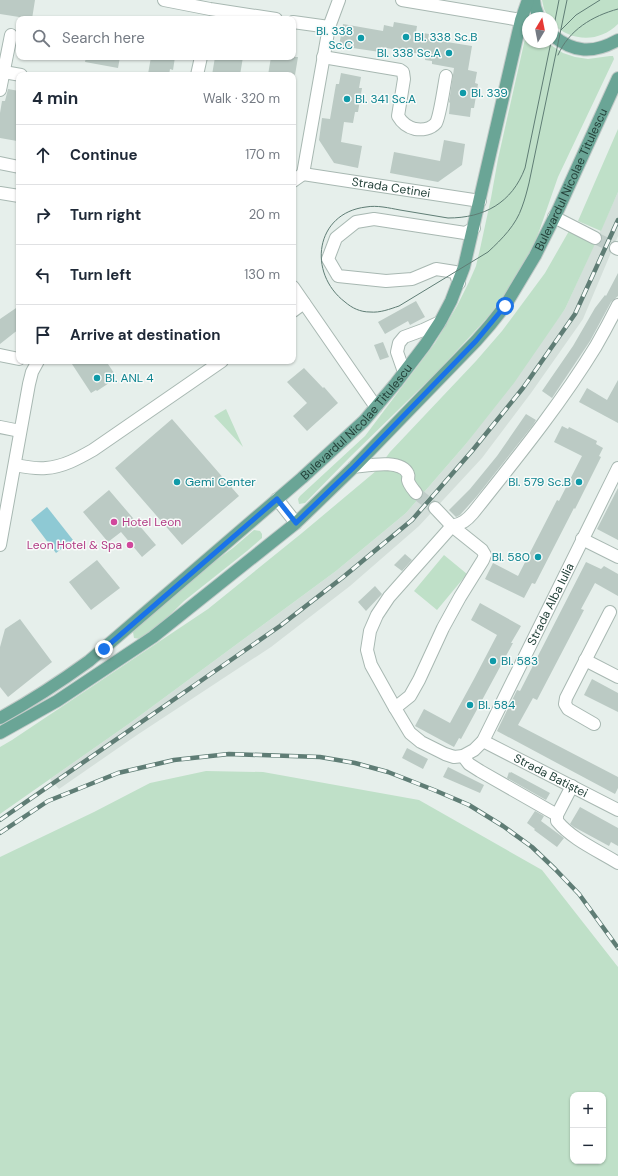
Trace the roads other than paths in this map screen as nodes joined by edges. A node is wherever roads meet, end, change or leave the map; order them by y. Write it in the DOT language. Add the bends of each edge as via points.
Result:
graph roads {
  1 [pos="164,0"];
  2 [pos="339,0"];
  3 [pos="402,0"];
  4 [pos="528,0"];
  5 [pos="534,0"];
  6 [pos="526,12"];
  7 [pos="537,12"];
  8 [pos="209,14"];
  9 [pos="236,16"];
  10 [pos="522,21"];
  11 [pos="296,22"];
  12 [pos="330,27"];
  13 [pos="522,34"];
  14 [pos="11,35"];
  15 [pos="558,40"];
  16 [pos="618,40"];
  17 [pos="324,56"];
  18 [pos="200,60"];
  19 [pos="4,72"];
  20 [pos="198,72"];
  21 [pos="16,74"];
  22 [pos="446,76"];
  23 [pos="618,78"];
  24 [pos="0,90"];
  25 [pos="0,163"];
  26 [pos="16,166"];
  27 [pos="303,174"];
  28 [pos="296,179"];
  29 [pos="0,193"];
  30 [pos="16,196"];
  31 [pos="480,201"];
  32 [pos="554,217"];
  33 [pos="474,228"];
  34 [pos="595,238"];
  35 [pos="459,283"];
  36 [pos="296,291"];
  37 [pos="304,303"];
  38 [pos="618,305"];
  39 [pos="296,309"];
  40 [pos="440,322"];
  41 [pos="0,355"];
  42 [pos="16,358"];
  43 [pos="35,364"];
  44 [pos="218,364"];
  45 [pos="404,372"];
  46 [pos="376,407"];
  47 [pos="0,427"];
  48 [pos="20,431"];
  49 [pos="15,465"];
  50 [pos="354,467"];
  51 [pos="618,468"];
  52 [pos="416,493"];
  53 [pos="277,499"];
  54 [pos="435,508"];
  55 [pos="296,523"];
  56 [pos="452,526"];
  57 [pos="582,539"];
  58 [pos="0,545"];
  59 [pos="618,558"];
  60 [pos="610,612"];
  61 [pos="585,660"];
  62 [pos="618,676"];
  63 [pos="395,708"];
  64 [pos="0,718"];
  65 [pos="594,724"];
  66 [pos="0,733"];
  67 [pos="483,740"];
  68 [pos="463,756"];
  69 [pos="572,786"];
  70 [pos="618,810"];
  71 [pos="557,815"];
  72 [pos="618,862"];
  1 -- 8 [label="street"];
  2 -- 12 [label="street"];
  3 -- 10 [label="street"];
  4 -- 6 [label="main road, Bulevardul Nicolae Titulescu"];
  5 -- 7 [label="main road"];
  8 -- 9 [label="street"];
  11 -- 12 [label="street"];
  12 -- 17 [label="street"];
  13 -- 31 [label="main road, Bulevardul Nicolae Titulescu"];
  14 -- 19 [label="street"];
  15 -- 16 [label="main road" via="574,48 585,50"];
  17 -- 22 [label="street" via="403,72 398,116 405,125 415,128 428,129 435,124"];
  17 -- 27 [label="street"];
  18 -- 20 [label="street"];
  19 -- 21 [label="street"];
  19 -- 24 [label="street"];
  23 -- 32 [label="main road, Bulevardul Nicolae Titulescu"];
  25 -- 26 [label="street"];
  27 -- 28 [label="street"];
  27 -- 31 [label="street, Strada Cetinei"];
  29 -- 30 [label="street"];
  31 -- 33 [label="main road, Bulevardul Nicolae Titulescu"];
  32 -- 34 [label="street"];
  32 -- 50 [label="main road, Bulevardul Nicolae Titulescu" via="535,256 494,321"];
  33 -- 35 [label="main road, Bulevardul Nicolae Titulescu"];
  33 -- 35 [label="street" via="465,233 374,219 356,222 336,238 328,258 338,276 386,281 412,279 436,269 455,272"];
  35 -- 40 [label="main road, Bulevardul Nicolae Titulescu"];
  36 -- 37 [label="street"];
  37 -- 39 [label="street"];
  37 -- 46 [label="street"];
  38 -- 56 [label="street" via="596,346 527,445 470,517 459,525"];
  40 -- 45 [label="main road, Bulevardul Nicolae Titulescu"];
  40 -- 45 [label="street" via="404,337 399,343 397,352"];
  41 -- 42 [label="street"];
  43 -- 48 [label="street"];
  44 -- 49 [label="street" via="75,461 47,468"];
  45 -- 46 [label="main road, Bulevardul Nicolae Titulescu"];
  46 -- 53 [label="main road, Bulevardul Nicolae Titulescu" via="354,431"];
  47 -- 48 [label="street"];
  48 -- 49 [label="street"];
  49 -- 58 [label="street"];
  50 -- 52 [label="street" via="395,465 408,474 411,487"];
  50 -- 55 [label="main road, Bulevardul Nicolae Titulescu"];
  51 -- 57 [label="street, Strada Alba Iulia"];
  53 -- 55 [label="street"];
  53 -- 64 [label="main road, Bulevardul Nicolae Titulescu" via="89,661 31,701"];
  54 -- 56 [label="street"];
  55 -- 66 [label="main road, Bulevardul Nicolae Titulescu" via="153,637 57,701"];
  56 -- 63 [label="street" via="389,597 377,614 370,631 367,650 371,665"];
  56 -- 63 [label="street" via="485,555 443,628 410,696"];
  57 -- 59 [label="street"];
  57 -- 67 [label="street, Strada Alba Iulia"];
  60 -- 61 [label="street"];
  61 -- 62 [label="street"];
  61 -- 65 [label="street" via="565,704 568,709"];
  63 -- 68 [label="street" via="410,733 421,742 454,757"];
  67 -- 68 [label="street" via="474,750"];
  67 -- 69 [label="street, Strada Batiștei"];
  68 -- 71 [label="street" via="469,764 480,771"];
  69 -- 70 [label="street, Strada Batiștei"];
  69 -- 71 [label="street"];
  71 -- 72 [label="street" via="557,821 564,829"];
}
